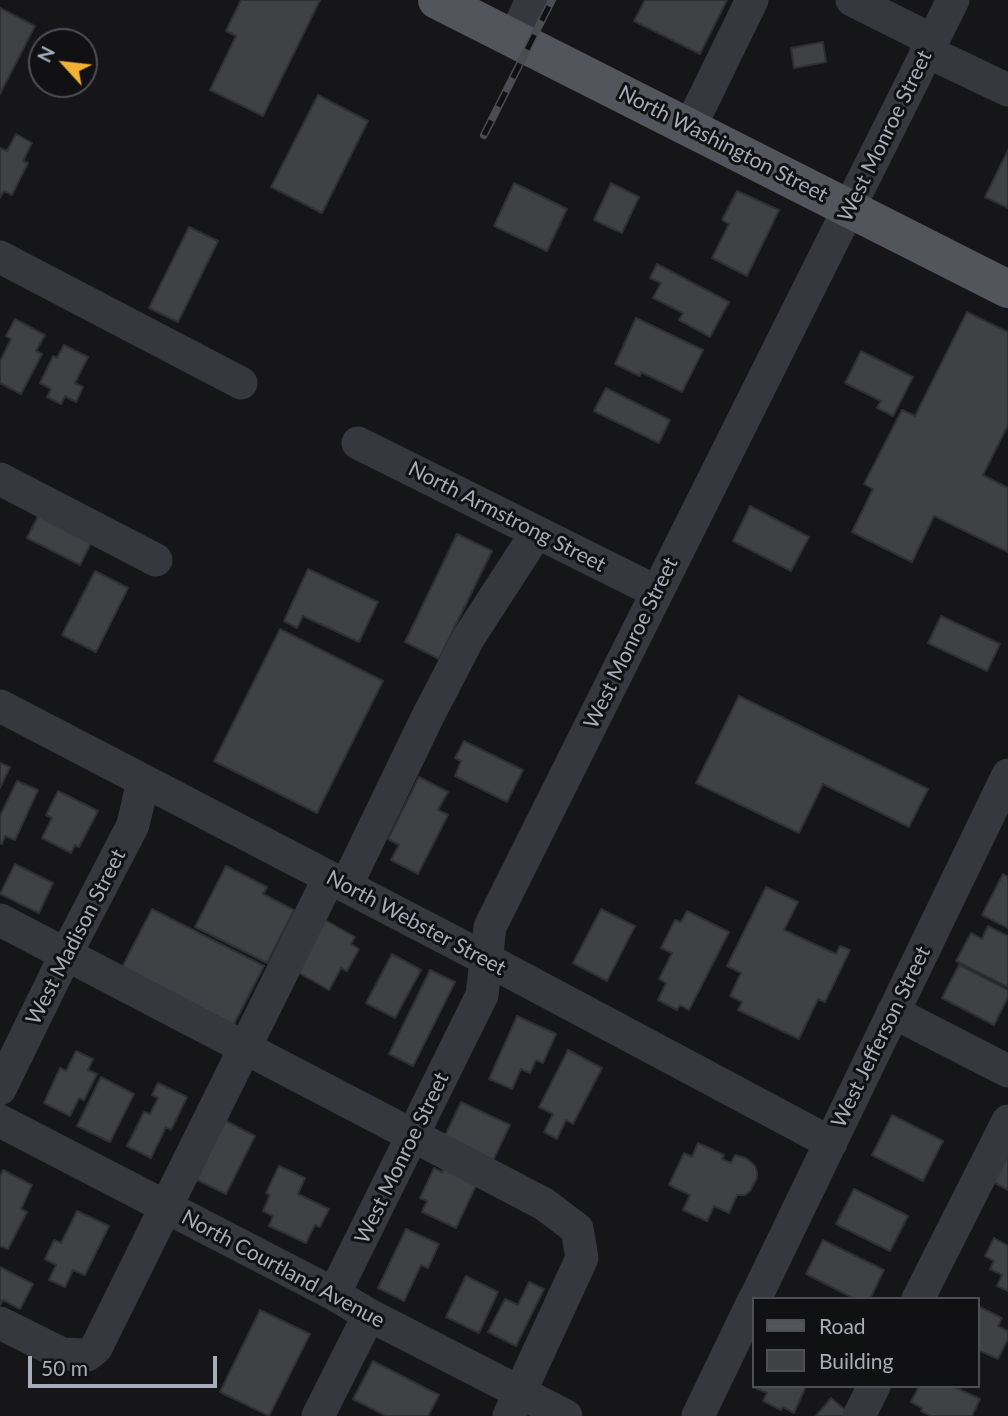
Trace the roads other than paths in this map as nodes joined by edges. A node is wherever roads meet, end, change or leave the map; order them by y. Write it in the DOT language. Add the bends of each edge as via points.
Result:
graph roads {
  1 [pos="437,0"];
  2 [pos="532,0"];
  3 [pos="751,0"];
  4 [pos="852,0"];
  5 [pos="953,0"];
  6 [pos="514,38"];
  7 [pos="929,46"];
  8 [pos="1008,90"];
  9 [pos="690,127"];
  10 [pos="849,208"];
  11 [pos="2,262"];
  12 [pos="1008,289"];
  13 [pos="241,383"];
  14 [pos="358,443"];
  15 [pos="0,479"];
  16 [pos="537,532"];
  17 [pos="156,561"];
  18 [pos="657,592"];
  19 [pos="0,706"];
  20 [pos="1008,775"];
  21 [pos="144,781"];
  22 [pos="338,882"];
  23 [pos="0,920"];
  24 [pos="66,954"];
  25 [pos="486,959"];
  26 [pos="893,1012"];
  27 [pos="244,1049"];
  28 [pos="1008,1071"];
  29 [pos="0,1089"];
  30 [pos="1008,1121"];
  31 [pos="0,1122"];
  32 [pos="412,1136"];
  33 [pos="831,1143"];
  34 [pos="165,1207"];
  35 [pos="334,1294"];
  36 [pos="756,1297"];
  37 [pos="919,1297"];
  38 [pos="752,1306"];
  39 [pos="369,1315"];
  40 [pos="0,1323"];
  41 [pos="873,1388"];
  42 [pos="514,1404"];
  43 [pos="318,1416"];
  44 [pos="566,1416"];
  45 [pos="698,1416"];
  46 [pos="859,1416"];
  1 -- 6 [label="main road, North Washington Street"];
  2 -- 6 [label="street"];
  3 -- 9 [label="street"];
  4 -- 7 [label="street"];
  5 -- 7 [label="street, West Monroe Street"];
  6 -- 9 [label="main road, North Washington Street"];
  7 -- 8 [label="street"];
  7 -- 10 [label="street, West Monroe Street"];
  9 -- 10 [label="main road, North Washington Street"];
  10 -- 12 [label="main road, North Washington Street"];
  10 -- 18 [label="street, West Monroe Street"];
  11 -- 13 [label="street"];
  14 -- 16 [label="street, North Armstrong Street"];
  15 -- 17 [label="street"];
  16 -- 18 [label="street, North Armstrong Street"];
  16 -- 22 [label="street" via="469,637"];
  18 -- 25 [label="street, West Monroe Street" via="490,927"];
  19 -- 21 [label="street, North Webster Street"];
  20 -- 26 [label="street, West Jefferson Street"];
  21 -- 22 [label="street, North Webster Street"];
  21 -- 24 [label="street, West Madison Street" via="134,824"];
  22 -- 25 [label="street, North Webster Street"];
  22 -- 27 [label="street"];
  23 -- 24 [label="street"];
  24 -- 27 [label="street"];
  24 -- 29 [label="street, West Madison Street"];
  25 -- 32 [label="street, West Monroe Street" via="482,995"];
  25 -- 33 [label="street, North Webster Street"];
  26 -- 28 [label="street"];
  26 -- 33 [label="street, West Jefferson Street"];
  27 -- 32 [label="street"];
  27 -- 34 [label="street"];
  30 -- 37 [label="street"];
  31 -- 34 [label="street, North Courtland Avenue"];
  32 -- 35 [label="street, West Monroe Street"];
  32 -- 42 [label="street" via="544,1204 576,1229 582,1258"];
  33 -- 36 [label="street, West Jefferson Street"];
  34 -- 35 [label="street, North Courtland Avenue"];
  34 -- 40 [label="street" via="96,1348 87,1355 62,1354"];
  35 -- 39 [label="street, North Courtland Avenue"];
  38 -- 45 [label="street, West Jefferson Street"];
  39 -- 42 [label="street, North Courtland Avenue"];
  39 -- 43 [label="street"];
  41 -- 46 [label="street"];
  42 -- 44 [label="street, North Courtland Avenue"];
}
